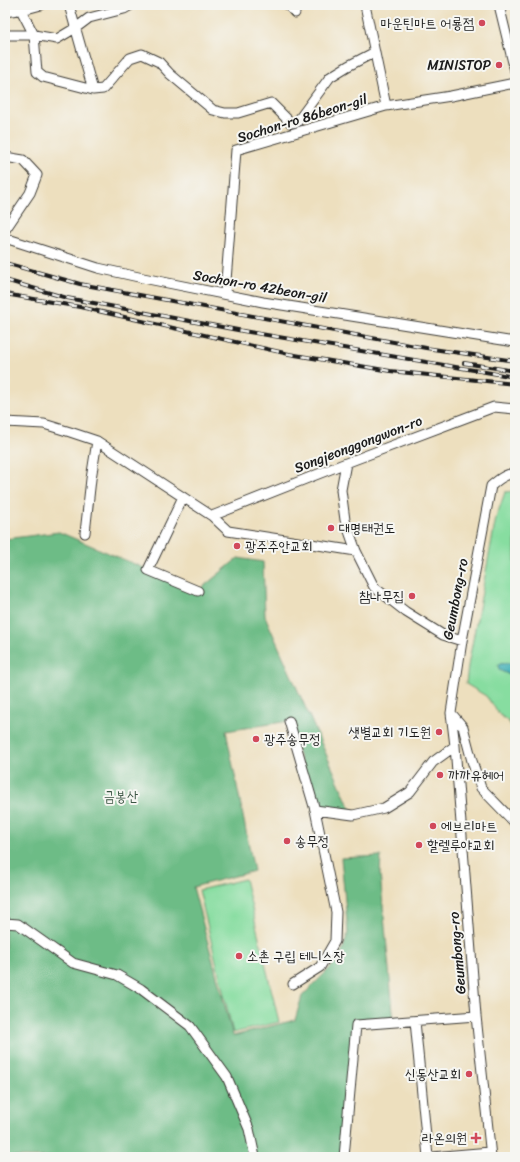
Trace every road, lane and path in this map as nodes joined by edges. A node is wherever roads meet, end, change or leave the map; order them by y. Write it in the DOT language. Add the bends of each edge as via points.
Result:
graph roads {
  1 [pos="41,5"];
  2 [pos="69,5"];
  3 [pos="130,5"];
  4 [pos="288,5"];
  5 [pos="365,5"];
  6 [pos="500,5"];
  7 [pos="17,7"];
  8 [pos="5,12"];
  9 [pos="295,13"];
  10 [pos="75,28"];
  11 [pos="5,35"];
  12 [pos="34,35"];
  13 [pos="375,52"];
  14 [pos="515,71"];
  15 [pos="515,82"];
  16 [pos="93,90"];
  17 [pos="386,106"];
  18 [pos="5,157"];
  19 [pos="5,230"];
  20 [pos="5,238"];
  21 [pos="225,294"];
  22 [pos="515,342"];
  23 [pos="515,409"];
  24 [pos="5,422"];
  25 [pos="97,441"];
  26 [pos="346,463"];
  27 [pos="515,473"];
  28 [pos="183,497"];
  29 [pos="212,516"];
  30 [pos="86,533"];
  31 [pos="356,551"];
  32 [pos="198,591"];
  33 [pos="462,641"];
  34 [pos="451,713"];
  35 [pos="289,721"];
  36 [pos="454,746"];
  37 [pos="315,810"];
  38 [pos="515,822"];
  39 [pos="5,923"];
  40 [pos="293,984"];
  41 [pos="476,1016"];
  42 [pos="415,1021"];
  43 [pos="490,1155"];
  44 [pos="255,1157"];
  45 [pos="344,1157"];
  46 [pos="428,1157"];
  47 [pos="432,1157"];
  1 -- 7 [label="street"];
  2 -- 10 [label="street"];
  3 -- 10 [label="street" via="89,18"];
  4 -- 9 [label="street"];
  5 -- 13 [label="street"];
  6 -- 14 [label="street"];
  7 -- 8 [label="street"];
  7 -- 12 [label="street"];
  10 -- 12 [label="street" via="57,39"];
  10 -- 16 [label="street"];
  11 -- 12 [label="street"];
  12 -- 16 [label="street" via="38,72 43,77"];
  13 -- 16 [label="street" via="330,77 297,122 290,123 271,103 238,112 212,110 159,62 142,54 130,58 103,89"];
  13 -- 17 [label="street"];
  15 -- 17 [label="street, Sochon-ro 86beon-gil" via="452,96"];
  17 -- 21 [label="street, Sochon-ro 86beon-gil" via="236,150"];
  18 -- 19 [label="street" via="23,160 37,175 30,193"];
  20 -- 21 [label="street, Sochon-ro 42beon-gil" via="98,268"];
  21 -- 22 [label="street, Sochon-ro 42beon-gil"];
  23 -- 26 [label="street, Songjeonggongwon-ro" via="494,407"];
  24 -- 25 [label="street" via="44,424"];
  25 -- 28 [label="street"];
  25 -- 30 [label="street"];
  26 -- 29 [label="street, Songjeonggongwon-ro"];
  26 -- 31 [label="street" via="342,490 345,520"];
  27 -- 33 [label="street, Geumbong-ro" via="499,479 491,486"];
  28 -- 29 [label="street"];
  28 -- 32 [label="street" via="148,570"];
  29 -- 31 [label="street" via="228,530"];
  31 -- 33 [label="street" via="374,587 406,612 443,635"];
  33 -- 34 [label="street, Geumbong-ro"];
  34 -- 36 [label="street, Geumbong-ro"];
  34 -- 38 [label="street" via="463,728 482,788"];
  35 -- 37 [label="street"];
  36 -- 37 [label="street" via="433,762 410,792 384,808 353,815"];
  36 -- 41 [label="street, Geumbong-ro"];
  37 -- 40 [label="street" via="336,912 335,941 320,967"];
  39 -- 44 [label="street" via="18,924 73,963 117,975 141,989 190,1026 227,1077 249,1129"];
  41 -- 42 [label="street"];
  41 -- 43 [label="street, Geumbong-ro"];
  42 -- 45 [label="street" via="356,1025"];
  42 -- 46 [label="street"];
  43 -- 47 [label="street"];
}
